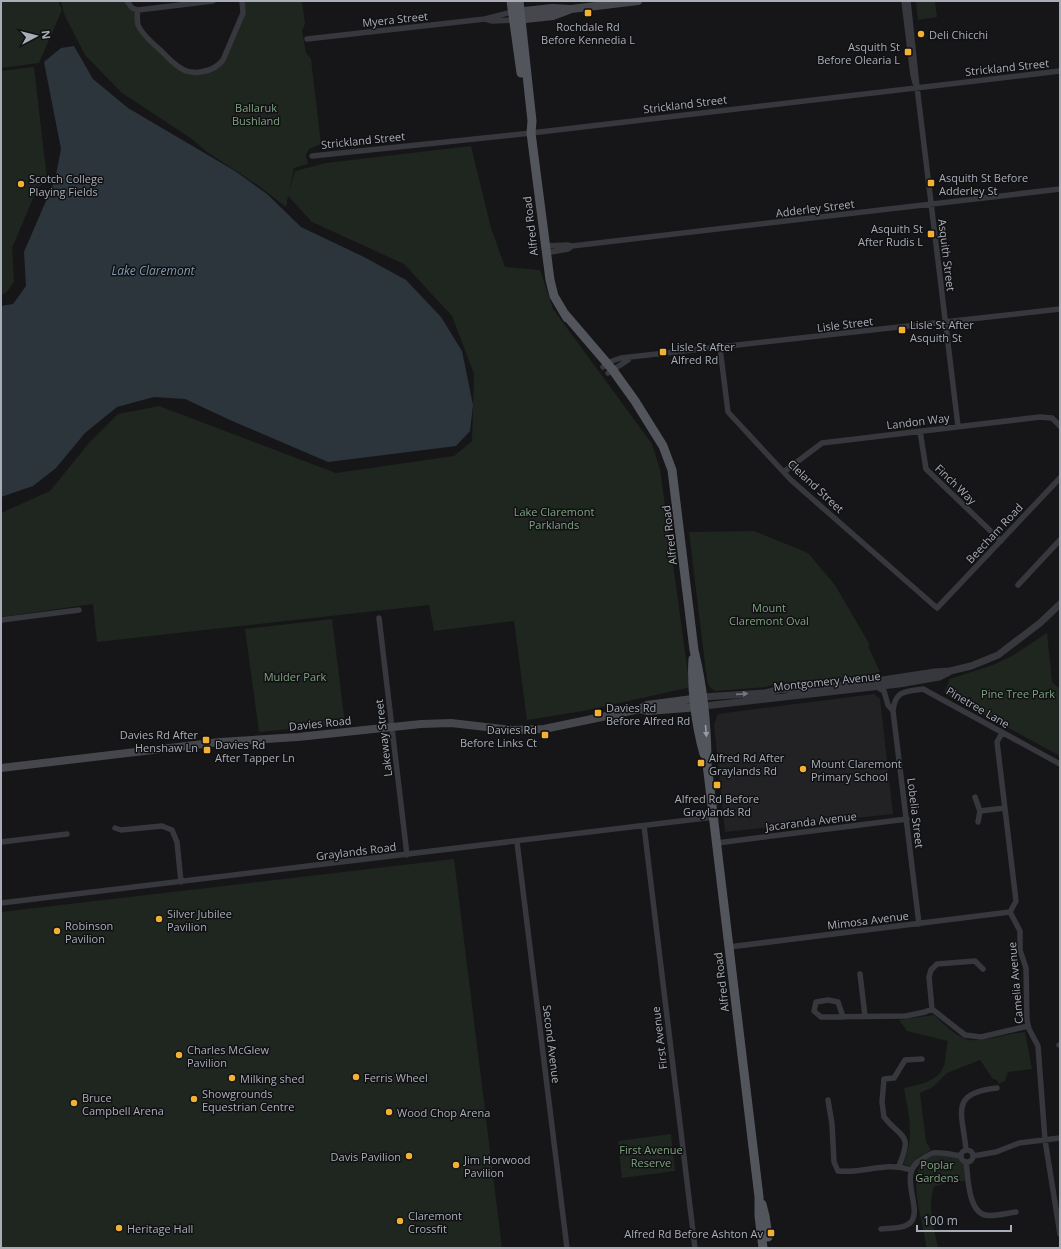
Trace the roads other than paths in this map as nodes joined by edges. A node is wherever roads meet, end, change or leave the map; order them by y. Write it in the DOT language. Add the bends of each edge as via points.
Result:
graph roads {
  1 [pos="127,1"];
  2 [pos="213,1"];
  3 [pos="242,1"];
  4 [pos="511,1"];
  5 [pos="519,1"];
  6 [pos="638,1"];
  7 [pos="904,1"];
  8 [pos="908,1"];
  9 [pos="138,10"];
  10 [pos="517,16"];
  11 [pos="307,39"];
  12 [pos="1060,71"];
  13 [pos="917,87"];
  14 [pos="531,132"];
  15 [pos="312,156"];
  16 [pos="1060,189"];
  17 [pos="931,205"];
  18 [pos="545,250"];
  19 [pos="1060,309"];
  20 [pos="946,322"];
  21 [pos="720,348"];
  22 [pos="607,368"];
  23 [pos="958,426"];
  24 [pos="1060,426"];
  25 [pos="920,431"];
  26 [pos="785,471"];
  27 [pos="1060,478"];
  28 [pos="1060,540"];
  29 [pos="1001,541"];
  30 [pos="1018,585"];
  31 [pos="943,602"];
  32 [pos="1060,604"];
  33 [pos="79,610"];
  34 [pos="379,618"];
  35 [pos="1,620"];
  36 [pos="872,686"];
  37 [pos="700,702"];
  38 [pos="893,711"];
  39 [pos="392,727"];
  40 [pos="1002,733"];
  41 [pos="1060,764"];
  42 [pos="1,768"];
  43 [pos="975,797"];
  44 [pos="1005,808"];
  45 [pos="980,811"];
  46 [pos="714,817"];
  47 [pos="907,819"];
  48 [pos="978,822"];
  49 [pos="644,826"];
  50 [pos="115,828"];
  51 [pos="67,834"];
  52 [pos="1,842"];
  53 [pos="517,842"];
  54 [pos="717,843"];
  55 [pos="407,855"];
  56 [pos="181,882"];
  57 [pos="1,903"];
  58 [pos="1010,912"];
  59 [pos="919,924"];
  60 [pos="729,947"];
  61 [pos="983,969"];
  62 [pos="860,974"];
  63 [pos="932,1009"];
  64 [pos="865,1016"];
  65 [pos="843,1017"];
  66 [pos="1028,1026"];
  67 [pos="922,1059"];
  68 [pos="997,1088"];
  69 [pos="828,1100"];
  70 [pos="1060,1138"];
  71 [pos="1045,1140"];
  72 [pos="966,1150"];
  73 [pos="961,1156"];
  74 [pos="973,1156"];
  75 [pos="966,1162"];
  76 [pos="899,1166"];
  77 [pos="911,1170"];
  78 [pos="1016,1212"];
  79 [pos="881,1229"];
  80 [pos="1060,1234"];
  81 [pos="567,1248"];
  82 [pos="695,1248"];
  83 [pos="758,1248"];
  84 [pos="766,1248"];
  1 -- 9 [label="street" via="132,8"];
  2 -- 9 [label="street"];
  3 -- 9 [label="street" via="243,13 223,60 212,70 198,72 179,68 146,36 139,26"];
  4 -- 10 [label="main road, Alfred Road"];
  5 -- 10 [label="main road, Alfred Road"];
  6 -- 10 [label="main road" via="571,9 552,8"];
  7 -- 13 [label="street, Asquith Street" via="913,75"];
  8 -- 13 [label="street, Asquith Street"];
  10 -- 11 [label="street, Myera Street" via="492,21 485,19"];
  10 -- 14 [label="main road, Alfred Road" via="527,121"];
  12 -- 13 [label="street, Strickland Street"];
  13 -- 14 [label="street, Strickland Street"];
  13 -- 17 [label="street, Asquith Street"];
  14 -- 15 [label="street, Strickland Street"];
  14 -- 18 [label="main road, Alfred Road"];
  16 -- 17 [label="street, Adderley Street"];
  17 -- 18 [label="street, Adderley Street"];
  17 -- 20 [label="street, Asquith Street"];
  18 -- 22 [label="main road, Alfred Road" via="554,296 564,313"];
  19 -- 20 [label="street, Lisle Street"];
  20 -- 21 [label="street, Lisle Street"];
  20 -- 23 [label="street, Asquith Street"];
  21 -- 22 [label="street, Lisle Street" via="620,358"];
  21 -- 26 [label="street, Cleland Street" via="728,412"];
  22 -- 37 [label="main road, Alfred Road" via="664,446 672,470"];
  23 -- 24 [label="street, Landon Way" via="1040,417 1052,418"];
  23 -- 25 [label="street, Landon Way"];
  25 -- 26 [label="street, Landon Way" via="822,443"];
  25 -- 29 [label="street, Finch Way" via="926,469"];
  26 -- 31 [label="street, Cleland Street" via="791,480 937,608"];
  27 -- 29 [label="street, Beecham Road"];
  28 -- 30 [label="street"];
  29 -- 31 [label="street, Beecham Road"];
  32 -- 36 [label="street, Montgomery Avenue" via="998,655 927,680"];
  33 -- 35 [label="street"];
  34 -- 39 [label="street, Lakeway Street"];
  36 -- 37 [label="street, Montgomery Avenue" via="782,689"];
  36 -- 38 [label="street, Lobelia Street" via="884,691 888,706"];
  37 -- 39 [label="main road, Davies Road" via="648,712 640,709 544,729 512,730 444,723"];
  37 -- 46 [label="main road, Alfred Road" via="700,739 707,764"];
  38 -- 40 [label="street, Pinetree Lane" via="899,694 923,689"];
  38 -- 47 [label="street, Lobelia Street"];
  39 -- 42 [label="main road, Davies Road" via="220,742"];
  39 -- 55 [label="street, Lakeway Street"];
  40 -- 41 [label="street, Pinetree Lane"];
  40 -- 44 [label="street" via="997,742"];
  43 -- 45 [label="street"];
  44 -- 45 [label="street"];
  44 -- 58 [label="street" via="1016,901"];
  45 -- 48 [label="street"];
  46 -- 49 [label="street, Graylands Road"];
  46 -- 54 [label="main road, Alfred Road"];
  47 -- 54 [label="street, Jacaranda Avenue"];
  47 -- 59 [label="street, Lobelia Street"];
  49 -- 53 [label="street, Graylands Road"];
  49 -- 82 [label="street, First Avenue"];
  50 -- 56 [label="street" via="121,830 162,826 172,830 177,842"];
  51 -- 52 [label="street"];
  53 -- 55 [label="street, Graylands Road"];
  53 -- 81 [label="street, Second Avenue"];
  54 -- 60 [label="main road, Alfred Road"];
  55 -- 56 [label="street, Graylands Road"];
  56 -- 57 [label="street, Graylands Road"];
  58 -- 59 [label="street, Mimosa Avenue"];
  58 -- 66 [label="street, Camelia Avenue" via="1020,930 1020,950 1026,968"];
  59 -- 60 [label="street, Mimosa Avenue"];
  60 -- 84 [label="main road, Alfred Road" via="759,1196 765,1216"];
  61 -- 63 [label="street" via="975,961 938,964 931,970 929,977"];
  62 -- 64 [label="street"];
  63 -- 64 [label="street" via="906,1016"];
  63 -- 66 [label="street" via="965,1035 981,1037"];
  64 -- 65 [label="street"];
  65 -- 65 [label="street" via="821,1017 814,1011 816,1002 838,1002"];
  66 -- 71 [label="street, Camelia Avenue" via="1038,1046"];
  67 -- 76 [label="street" via="905,1060 894,1078 884,1079 884,1117 901,1132 906,1149"];
  68 -- 72 [label="street" via="973,1094 964,1100 960,1108"];
  69 -- 76 [label="street" via="834,1162 838,1171"];
  70 -- 71 [label="street"];
  71 -- 74 [label="street" via="1019,1143 996,1152"];
  71 -- 80 [label="street, Camelia Avenue"];
  72 -- 73 [label="street"];
  72 -- 74 [label="street" via="970,1150"];
  73 -- 75 [label="street"];
  73 -- 77 [label="street" via="932,1153 917,1162"];
  74 -- 75 [label="street"];
  75 -- 78 [label="street" via="972,1201 976,1210 985,1215"];
  76 -- 77 [label="street"];
  77 -- 79 [label="street" via="914,1214 912,1221 904,1226"];
  83 -- 84 [label="main road"];
}
